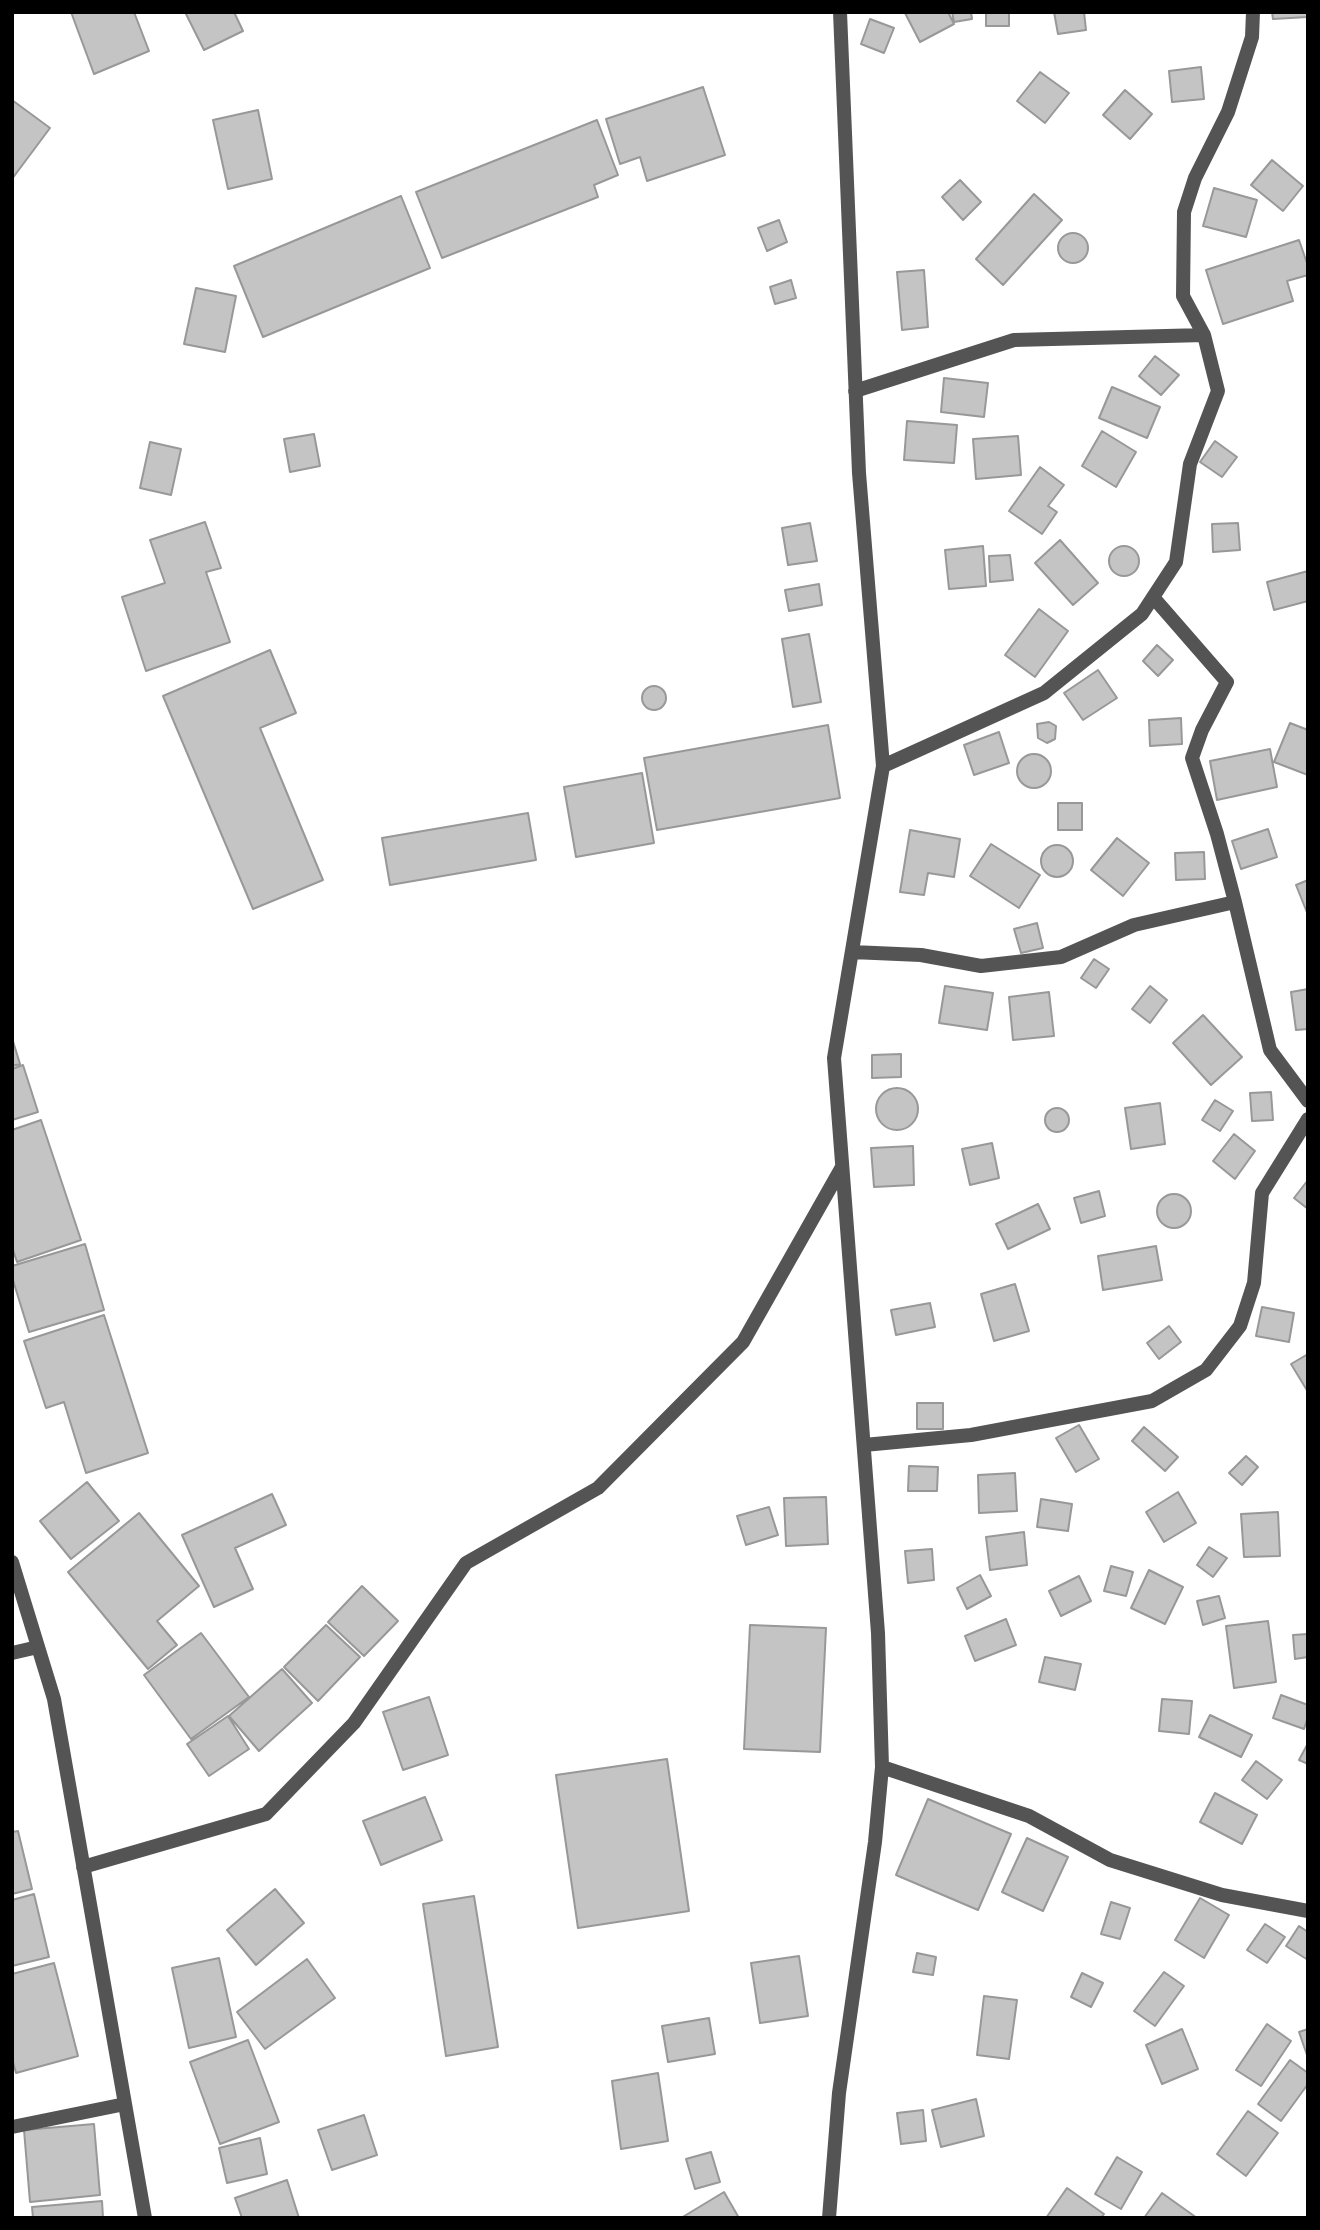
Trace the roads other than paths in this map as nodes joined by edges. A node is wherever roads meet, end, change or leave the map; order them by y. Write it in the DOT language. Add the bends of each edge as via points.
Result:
graph roads {
  1 [pos="840,12"];
  2 [pos="1253,12"];
  3 [pos="1203,335"];
  4 [pos="855,391"];
  5 [pos="1153,597"];
  6 [pos="884,766"];
  7 [pos="1236,902"];
  8 [pos="852,952"];
  9 [pos="1308,1101"];
  10 [pos="1308,1119"];
  11 [pos="842,1166"];
  12 [pos="864,1445"];
  13 [pos="12,1562"];
  14 [pos="38,1647"];
  15 [pos="12,1653"];
  16 [pos="882,1767"];
  17 [pos="83,1867"];
  18 [pos="1308,1911"];
  19 [pos="125,2104"];
  20 [pos="12,2127"];
  21 [pos="145,2218"];
  22 [pos="829,2218"];
  1 -- 4 [label="street"];
  2 -- 3 [label="street" via="1252,37 1228,112 1195,178 1184,212 1183,296"];
  3 -- 4 [label="street" via="1014,340"];
  3 -- 5 [label="street" via="1218,391 1190,464 1176,562"];
  4 -- 6 [label="street"];
  5 -- 6 [label="street" via="1142,614 1044,693"];
  5 -- 7 [label="street" via="1227,682 1192,758"];
  6 -- 8 [label="street"];
  7 -- 8 [label="street" via="1134,925 1061,957 981,966 921,955"];
  7 -- 9 [label="street" via="1270,1050"];
  8 -- 11 [label="street" via="834,1058"];
  10 -- 12 [label="street" via="1262,1193 1254,1283 1240,1326 1206,1370 1153,1401 971,1435"];
  11 -- 12 [label="street"];
  11 -- 17 [label="street" via="743,1342 598,1488 466,1563 354,1723 266,1814"];
  12 -- 16 [label="street"];
  13 -- 14 [label="street"];
  14 -- 15 [label="street"];
  14 -- 17 [label="street" via="54,1699"];
  16 -- 18 [label="street" via="1029,1816 1110,1860 1222,1895"];
  16 -- 22 [label="street" via="839,2093"];
  17 -- 19 [label="street"];
  19 -- 20 [label="street"];
  19 -- 21 [label="street"];
}
